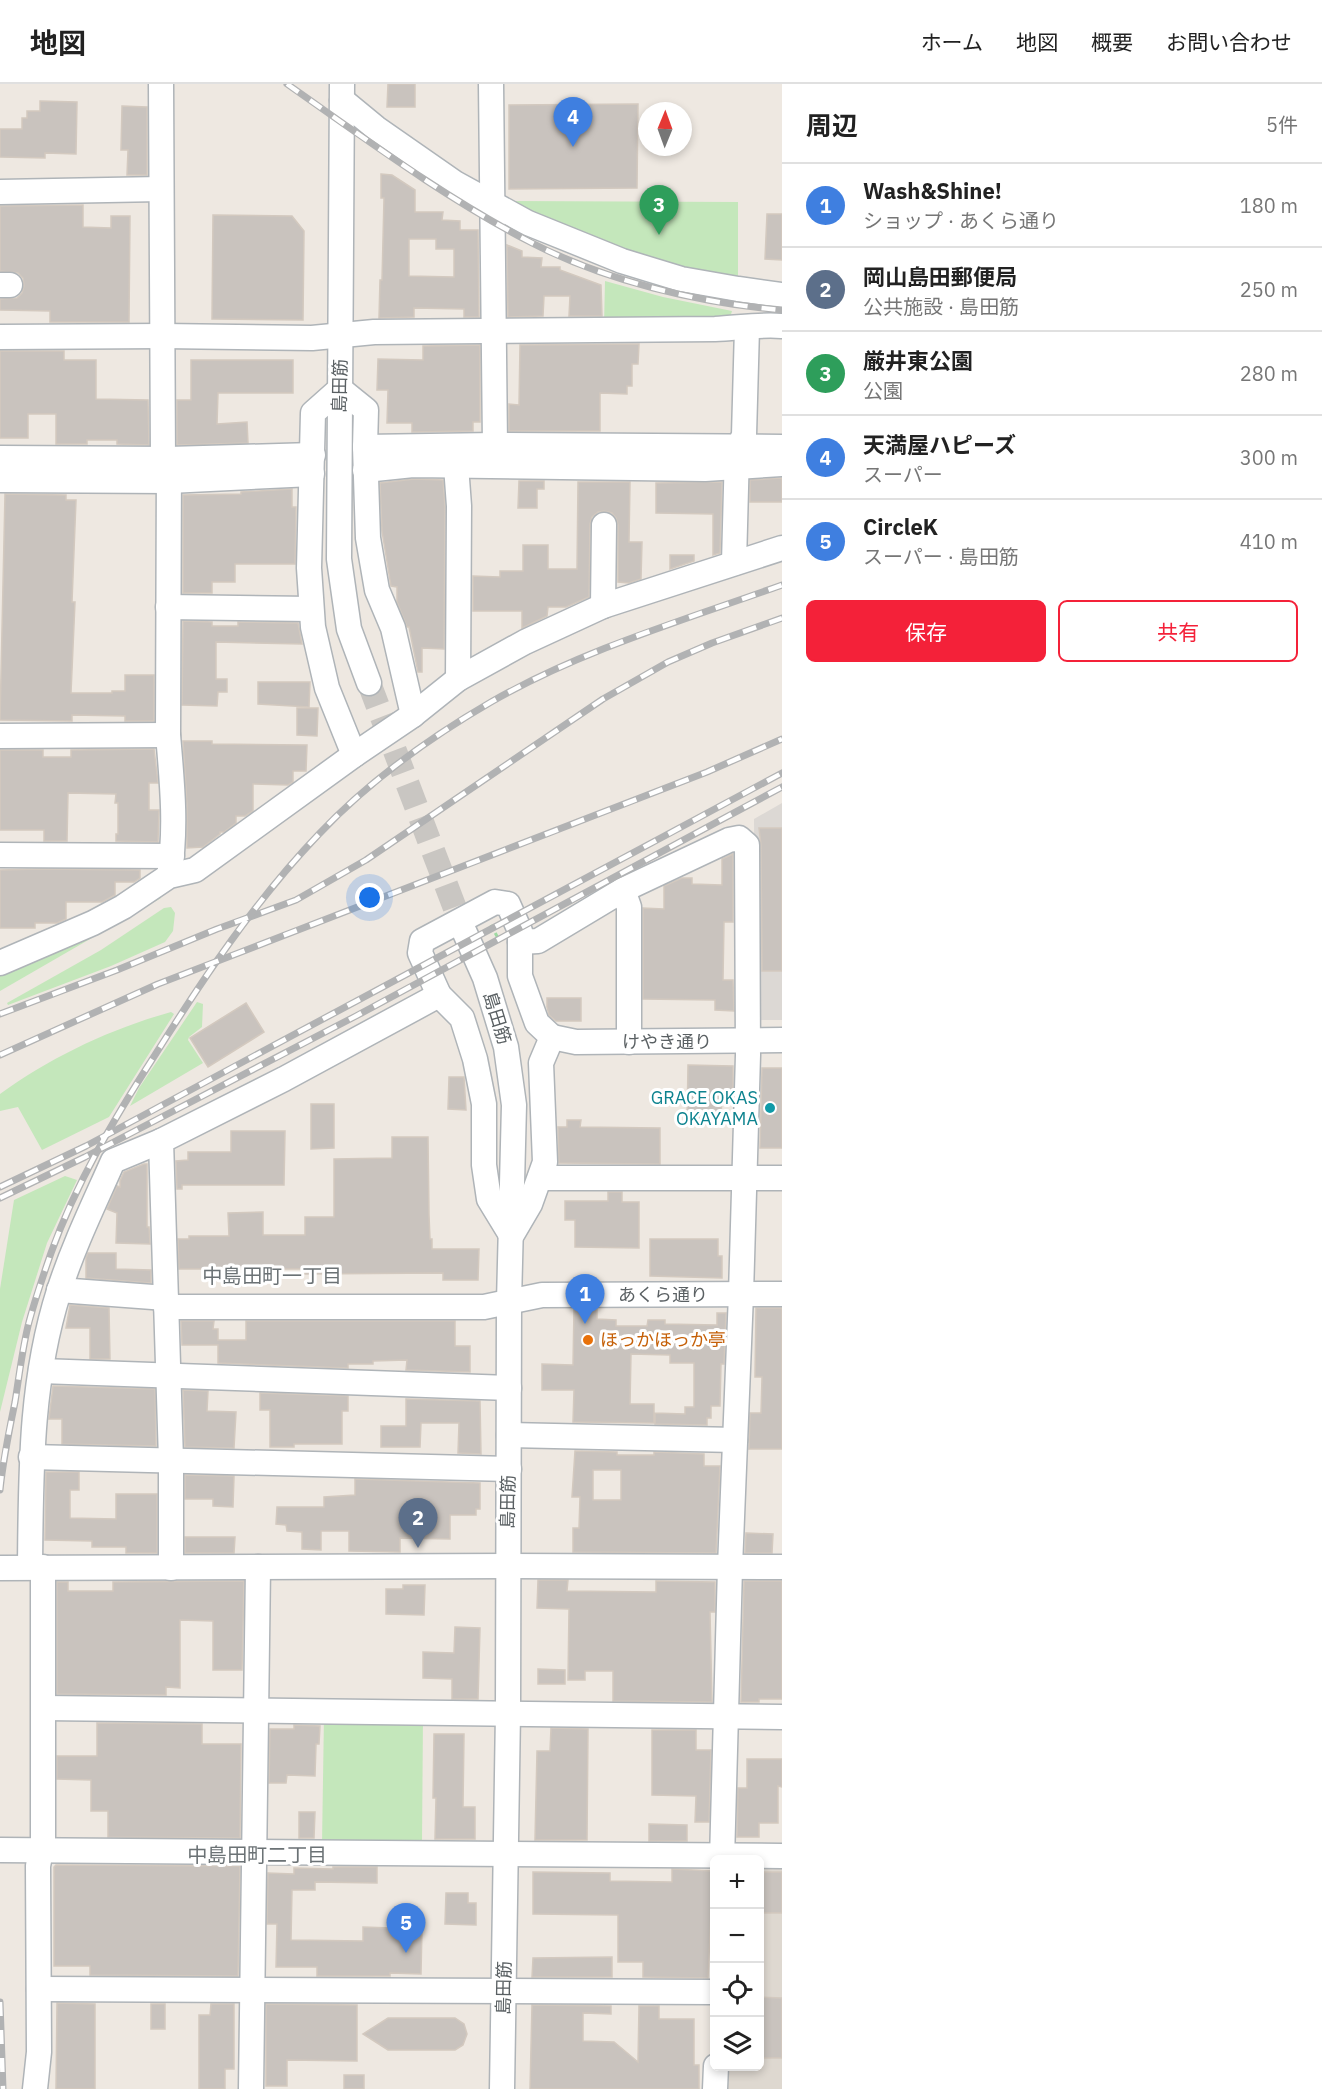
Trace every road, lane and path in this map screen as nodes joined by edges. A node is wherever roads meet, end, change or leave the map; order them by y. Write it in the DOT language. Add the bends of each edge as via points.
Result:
graph roads {
  1 [pos="160,84"];
  2 [pos="491,84"];
  3 [pos="342,92"];
  4 [pos="161,189"];
  5 [pos="0,192"];
  6 [pos="494,203"];
  7 [pos="782,295"];
  8 [pos="782,326"];
  9 [pos="747,328"];
  10 [pos="495,332"];
  11 [pos="163,336"];
  12 [pos="340,336"];
  13 [pos="0,337"];
  14 [pos="340,389"];
  15 [pos="495,445"];
  16 [pos="782,447"];
  17 [pos="736,457"];
  18 [pos="0,458"];
  19 [pos="365,459"];
  20 [pos="313,464"];
  21 [pos="782,464"];
  22 [pos="456,466"];
  23 [pos="168,469"];
  24 [pos="0,480"];
  25 [pos="604,525"];
  26 [pos="782,548"];
  27 [pos="734,563"];
  28 [pos="603,606"];
  29 [pos="168,607"];
  30 [pos="311,609"];
  31 [pos="458,679"];
  32 [pos="369,683"];
  33 [pos="413,715"];
  34 [pos="168,735"];
  35 [pos="0,736"];
  36 [pos="354,755"];
  37 [pos="0,855"];
  38 [pos="171,866"];
  39 [pos="623,890"];
  40 [pos="489,920"];
  41 [pos="461,924"];
  42 [pos="511,944"];
  43 [pos="0,963"];
  44 [pos="439,994"];
  45 [pos="552,1037"];
  46 [pos="782,1040"];
  47 [pos="748,1041"];
  48 [pos="629,1042"];
  49 [pos="161,1142"];
  50 [pos="540,1178"];
  51 [pos="782,1178"];
  52 [pos="743,1179"];
  53 [pos="511,1235"];
  54 [pos="59,1290"];
  55 [pos="741,1294"];
  56 [pos="782,1294"];
  57 [pos="166,1302"];
  58 [pos="509,1302"];
  59 [pos="41,1371"];
  60 [pos="168,1375"];
  61 [pos="509,1388"];
  62 [pos="508,1435"];
  63 [pos="735,1440"];
  64 [pos="31,1457"];
  65 [pos="171,1460"];
  66 [pos="509,1469"];
  67 [pos="508,1566"];
  68 [pos="37,1567"];
  69 [pos="258,1567"];
  70 [pos="730,1567"];
  71 [pos="782,1567"];
  72 [pos="0,1568"];
  73 [pos="171,1568"];
  74 [pos="44,1708"];
  75 [pos="256,1710"];
  76 [pos="508,1712"];
  77 [pos="726,1716"];
  78 [pos="782,1716"];
  79 [pos="0,1850"];
  80 [pos="42,1851"];
  81 [pos="253,1852"];
  82 [pos="506,1854"];
  83 [pos="722,1855"];
  84 [pos="764,1856"];
  85 [pos="782,1856"];
  86 [pos="710,1857"];
  87 [pos="39,1989"];
  88 [pos="253,1990"];
  89 [pos="504,1992"];
  90 [pos="710,1992"];
  91 [pos="716,2071"];
  92 [pos="35,2089"];
  93 [pos="251,2089"];
  94 [pos="502,2089"];
  95 [pos="716,2089"];
  1 -- 4 [label="street"];
  2 -- 6 [label="street"];
  3 -- 6 [label="street" via="376,128 455,183"];
  3 -- 12 [label="street, 島田筋"];
  4 -- 5 [label="street"];
  4 -- 11 [label="street"];
  6 -- 7 [label="street" via="528,223 622,261 681,279"];
  6 -- 10 [label="street"];
  8 -- 9 [label="street"];
  9 -- 10 [label="street"];
  9 -- 17 [label="street" via="744,435"];
  10 -- 12 [label="street" via="374,332"];
  10 -- 15 [label="street"];
  11 -- 12 [label="street"];
  11 -- 13 [label="street"];
  11 -- 23 [label="street"];
  12 -- 14 [label="street, 島田筋"];
  14 -- 19 [label="street" via="366,410"];
  14 -- 20 [label="street" via="313,413"];
  14 -- 32 [label="street, 島田筋" via="339,559 349,629"];
  15 -- 17 [label="street"];
  15 -- 19 [label="street"];
  16 -- 17 [label="street"];
  17 -- 21 [label="street"];
  17 -- 22 [label="street" via="705,469"];
  17 -- 27 [label="street"];
  18 -- 23 [label="street"];
  19 -- 22 [label="street"];
  19 -- 33 [label="street" via="368,538 377,590 393,628"];
  20 -- 23 [label="street"];
  20 -- 30 [label="street"];
  22 -- 31 [label="street"];
  23 -- 24 [label="street"];
  23 -- 29 [label="street"];
  25 -- 28 [label="street"];
  26 -- 27 [label="street"];
  27 -- 28 [label="street"];
  28 -- 31 [label="street"];
  29 -- 30 [label="street"];
  29 -- 34 [label="street"];
  30 -- 36 [label="street" via="327,688"];
  31 -- 33 [label="street"];
  33 -- 36 [label="street"];
  34 -- 35 [label="street"];
  34 -- 38 [label="street" via="172,778"];
  36 -- 38 [label="street" via="195,870"];
  37 -- 38 [label="street"];
  38 -- 43 [label="street" via="123,907 93,924"];
  39 -- 42 [label="street" via="538,941"];
  39 -- 47 [label="street" via="729,840 739,838 747,845"];
  39 -- 48 [label="street" via="629,907"];
  40 -- 42 [label="path"];
  41 -- 53 [label="street, 島田筋" via="484,978 506,1047 514,1105"];
  42 -- 44 [label="street" via="520,931 508,904 495,902 422,941 420,953"];
  42 -- 45 [label="street" via="537,1023"];
  44 -- 49 [label="street"];
  44 -- 53 [label="street" via="462,1018 475,1059 484,1104 484,1166 489,1199"];
  45 -- 48 [label="street, けやき通り" via="576,1042"];
  45 -- 50 [label="street" via="541,1063 545,1162"];
  46 -- 47 [label="street, けやき通り"];
  47 -- 48 [label="street, けやき通り"];
  47 -- 52 [label="street"];
  49 -- 54 [label="street" via="113,1161"];
  49 -- 57 [label="street"];
  50 -- 52 [label="street"];
  50 -- 53 [label="street"];
  51 -- 52 [label="street"];
  52 -- 55 [label="street"];
  53 -- 58 [label="street, 島田筋"];
  54 -- 57 [label="street, あくら通り"];
  54 -- 59 [label="street"];
  55 -- 56 [label="street, あくら通り"];
  55 -- 58 [label="street, あくら通り" via="542,1295"];
  55 -- 63 [label="street"];
  57 -- 58 [label="street, あくら通り" via="484,1308"];
  57 -- 60 [label="street"];
  58 -- 61 [label="street, 島田筋"];
  59 -- 60 [label="street"];
  59 -- 64 [label="street"];
  60 -- 61 [label="street"];
  60 -- 65 [label="street"];
  61 -- 62 [label="street, 島田筋"];
  62 -- 63 [label="street"];
  62 -- 66 [label="street, 島田筋"];
  63 -- 70 [label="street"];
  64 -- 65 [label="street"];
  64 -- 68 [label="street"];
  65 -- 66 [label="street"];
  65 -- 73 [label="street"];
  66 -- 67 [label="street, 島田筋"];
  67 -- 69 [label="street"];
  67 -- 70 [label="street"];
  67 -- 76 [label="street, 島田筋"];
  68 -- 72 [label="street"];
  68 -- 73 [label="street"];
  68 -- 74 [label="street"];
  69 -- 73 [label="street"];
  69 -- 75 [label="street"];
  70 -- 71 [label="street"];
  70 -- 77 [label="street"];
  74 -- 75 [label="street"];
  74 -- 80 [label="street"];
  75 -- 76 [label="street"];
  75 -- 81 [label="street"];
  76 -- 77 [label="street"];
  76 -- 82 [label="street, 島田筋"];
  77 -- 78 [label="street"];
  77 -- 83 [label="street"];
  79 -- 80 [label="street"];
  80 -- 81 [label="street"];
  80 -- 87 [label="street" via="38,1866"];
  81 -- 82 [label="street"];
  81 -- 88 [label="street"];
  82 -- 86 [label="street"];
  82 -- 89 [label="street, 島田筋"];
  84 -- 85 [label="street"];
  87 -- 88 [label="street"];
  87 -- 92 [label="street"];
  88 -- 89 [label="street"];
  88 -- 93 [label="street"];
  89 -- 90 [label="street"];
  89 -- 94 [label="street, 島田筋"];
  91 -- 95 [label="street"];
}
